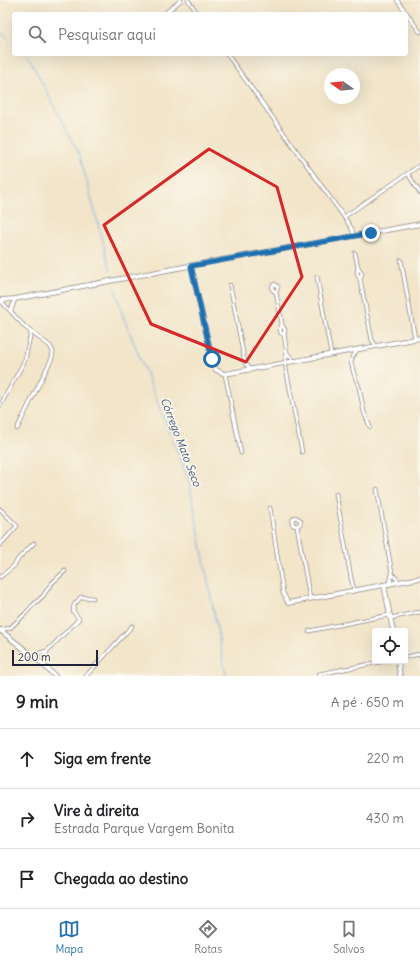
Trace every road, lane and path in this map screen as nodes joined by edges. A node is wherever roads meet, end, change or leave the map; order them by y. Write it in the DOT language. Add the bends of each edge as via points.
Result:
graph roads {
  1 [pos="181,0"];
  2 [pos="188,0"];
  3 [pos="397,0"];
  4 [pos="166,12"];
  5 [pos="197,12"];
  6 [pos="406,12"];
  7 [pos="408,15"];
  8 [pos="420,32"];
  9 [pos="228,56"];
  10 [pos="420,165"];
  11 [pos="408,174"];
  12 [pos="420,193"];
  13 [pos="344,217"];
  14 [pos="420,224"];
  15 [pos="354,236"];
  16 [pos="355,253"];
  17 [pos="402,260"];
  18 [pos="191,266"];
  19 [pos="317,277"];
  20 [pos="230,285"];
  21 [pos="276,292"];
  22 [pos="15,299"];
  23 [pos="0,300"];
  24 [pos="11,311"];
  25 [pos="31,332"];
  26 [pos="420,338"];
  27 [pos="415,339"];
  28 [pos="372,340"];
  29 [pos="376,346"];
  30 [pos="370,347"];
  31 [pos="357,350"];
  32 [pos="348,351"];
  33 [pos="287,354"];
  34 [pos="331,354"];
  35 [pos="352,358"];
  36 [pos="294,361"];
  37 [pos="285,363"];
  38 [pos="245,364"];
  39 [pos="250,369"];
  40 [pos="243,370"];
  41 [pos="225,374"];
  42 [pos="0,406"];
  43 [pos="370,427"];
  44 [pos="17,429"];
  45 [pos="302,452"];
  46 [pos="241,453"];
  47 [pos="377,490"];
  48 [pos="336,494"];
  49 [pos="270,508"];
  50 [pos="0,509"];
  51 [pos="297,526"];
  52 [pos="34,543"];
  53 [pos="0,545"];
  54 [pos="65,571"];
  55 [pos="392,573"];
  56 [pos="0,577"];
  57 [pos="420,578"];
  58 [pos="398,582"];
  59 [pos="390,583"];
  60 [pos="384,585"];
  61 [pos="354,590"];
  62 [pos="93,598"];
  63 [pos="310,599"];
  64 [pos="288,603"];
  65 [pos="420,612"];
  66 [pos="390,616"];
  67 [pos="132,626"];
  68 [pos="10,628"];
  69 [pos="392,628"];
  70 [pos="0,630"];
  71 [pos="309,631"];
  72 [pos="7,636"];
  73 [pos="48,652"];
  74 [pos="420,654"];
  75 [pos="31,655"];
  76 [pos="408,656"];
  77 [pos="372,664"];
  78 [pos="398,664"];
  79 [pos="43,665"];
  80 [pos="319,674"];
  81 [pos="55,676"];
  82 [pos="86,676"];
  83 [pos="400,676"];
  1 -- 4 [label="street"];
  2 -- 5 [label="street"];
  3 -- 6 [label="street"];
  7 -- 8 [label="street"];
  9 -- 13 [label="street"];
  10 -- 11 [label="street"];
  11 -- 12 [label="street"];
  11 -- 13 [label="street"];
  13 -- 15 [label="street"];
  14 -- 15 [label="street"];
  15 -- 18 [label="street"];
  16 -- 28 [label="street" via="362,273 360,279"];
  17 -- 27 [label="street"];
  18 -- 22 [label="street"];
  18 -- 41 [label="street" via="213,363 216,370"];
  19 -- 34 [label="street"];
  20 -- 38 [label="street"];
  21 -- 33 [label="street" via="282,325 280,330 284,335"];
  22 -- 23 [label="street"];
  22 -- 24 [label="street"];
  23 -- 24 [label="street"];
  24 -- 25 [label="street"];
  25 -- 42 [label="street" via="25,360"];
  25 -- 44 [label="street" via="50,346 53,354"];
  26 -- 27 [label="street"];
  27 -- 29 [label="street"];
  28 -- 29 [label="street"];
  28 -- 30 [label="street"];
  29 -- 30 [label="street"];
  30 -- 31 [label="street"];
  31 -- 32 [label="street"];
  31 -- 35 [label="street"];
  32 -- 34 [label="street"];
  32 -- 35 [label="street"];
  33 -- 36 [label="street"];
  33 -- 37 [label="street"];
  34 -- 36 [label="street"];
  35 -- 43 [label="street" via="354,374"];
  36 -- 37 [label="street"];
  37 -- 39 [label="street"];
  37 -- 45 [label="street"];
  38 -- 39 [label="street"];
  38 -- 40 [label="street"];
  39 -- 40 [label="street"];
  40 -- 41 [label="street"];
  41 -- 46 [label="street"];
  47 -- 55 [label="street"];
  48 -- 61 [label="street"];
  49 -- 64 [label="street" via="283,593"];
  50 -- 53 [label="street" via="17,526"];
  51 -- 63 [label="street"];
  52 -- 56 [label="street" via="18,558 14,566"];
  54 -- 68 [label="street"];
  55 -- 58 [label="street"];
  55 -- 59 [label="street"];
  57 -- 58 [label="street"];
  58 -- 59 [label="street"];
  59 -- 60 [label="street"];
  60 -- 61 [label="street"];
  60 -- 66 [label="street"];
  61 -- 63 [label="street"];
  62 -- 73 [label="street" via="81,597 74,605 73,611 78,619"];
  63 -- 64 [label="street"];
  65 -- 66 [label="street"];
  66 -- 69 [label="street"];
  66 -- 71 [label="street"];
  67 -- 82 [label="street"];
  68 -- 70 [label="street"];
  68 -- 72 [label="street"];
  70 -- 72 [label="street"];
  72 -- 75 [label="street"];
  73 -- 75 [label="street"];
  73 -- 79 [label="street"];
  74 -- 76 [label="street"];
  75 -- 79 [label="street"];
  77 -- 80 [label="street"];
  78 -- 83 [label="street"];
  79 -- 81 [label="street"];
}
